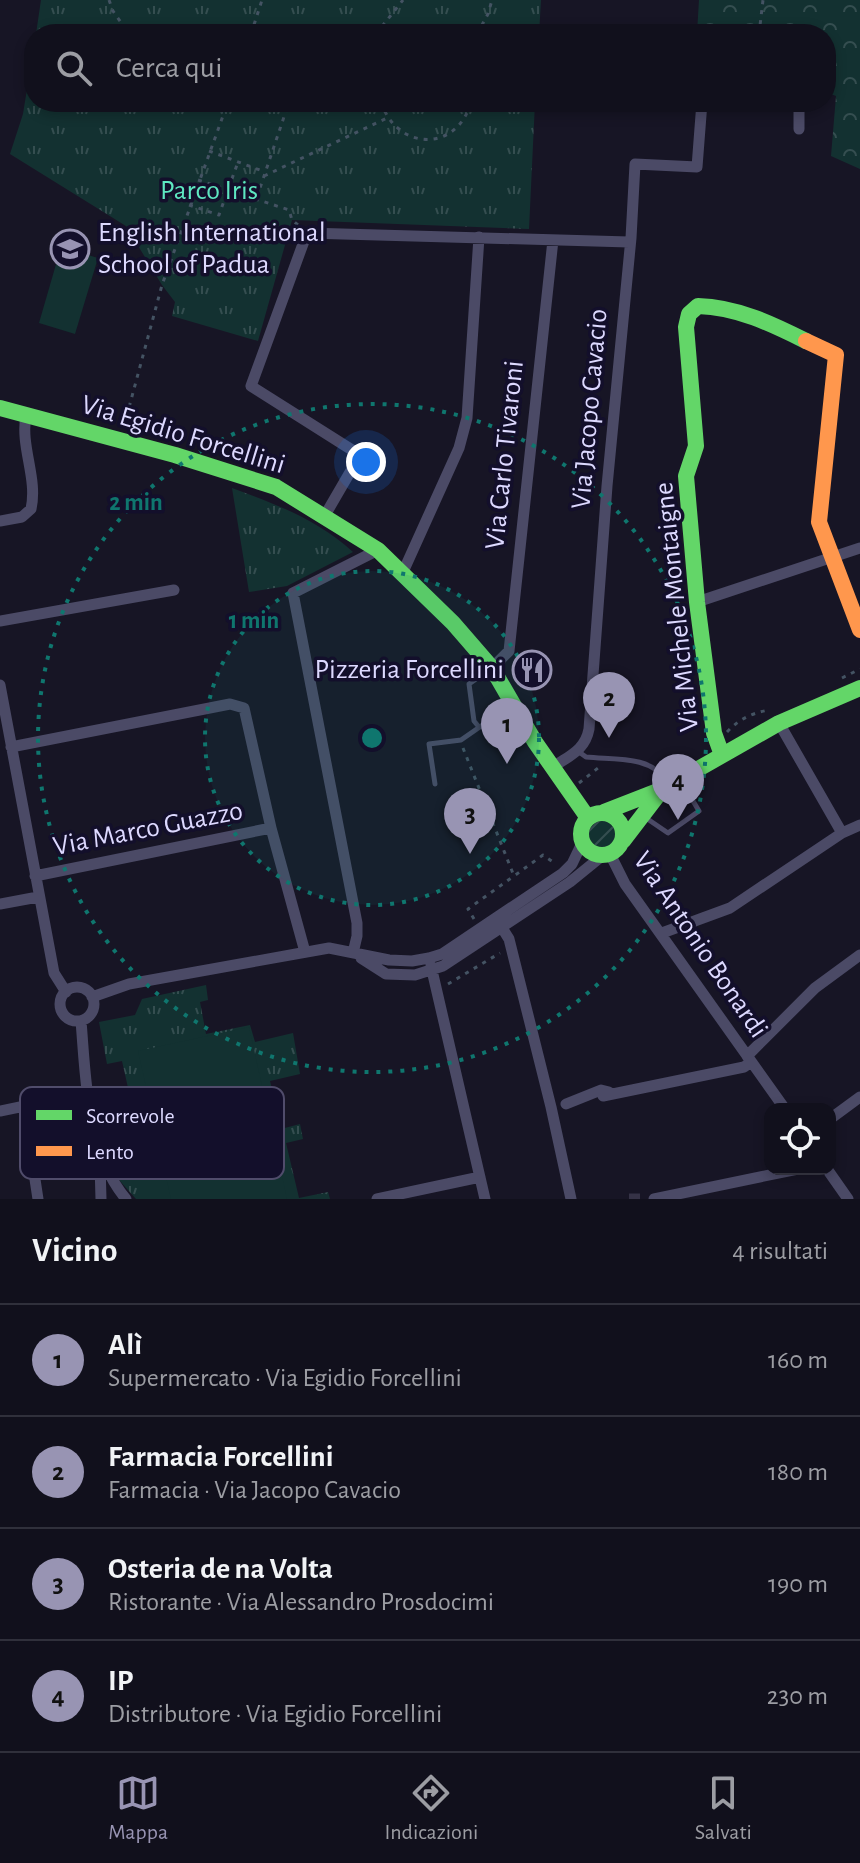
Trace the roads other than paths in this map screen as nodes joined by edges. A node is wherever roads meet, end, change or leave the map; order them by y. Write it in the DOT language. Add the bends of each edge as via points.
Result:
graph roads {
  1 [pos="701,112"];
  2 [pos="799,112"];
  3 [pos="799,129"];
  4 [pos="479,237"];
  5 [pos="553,240"];
  6 [pos="629,242"];
  7 [pos="0,408"];
  8 [pos="26,415"];
  9 [pos="324,517"];
  10 [pos="0,521"];
  11 [pos="860,548"];
  12 [pos="378,550"];
  13 [pos="833,558"];
  14 [pos="403,572"];
  15 [pos="174,590"];
  16 [pos="697,602"];
  17 [pos="0,621"];
  18 [pos="860,630"];
  19 [pos="492,668"];
  20 [pos="0,685"];
  21 [pos="860,688"];
  22 [pos="514,703"];
  23 [pos="776,716"];
  24 [pos="479,727"];
  25 [pos="4,735"];
  26 [pos="11,747"];
  27 [pos="578,751"];
  28 [pos="722,755"];
  29 [pos="552,768"];
  30 [pos="435,784"];
  31 [pos="671,784"];
  32 [pos="596,815"];
  33 [pos="641,816"];
  34 [pos="860,825"];
  35 [pos="271,828"];
  36 [pos="842,833"];
  37 [pos="582,843"];
  38 [pos="612,851"];
  39 [pos="35,876"];
  40 [pos="38,897"];
  41 [pos="0,904"];
  42 [pos="499,923"];
  43 [pos="662,933"];
  44 [pos="305,952"];
  45 [pos="353,953"];
  46 [pos="860,955"];
  47 [pos="431,964"];
  48 [pos="66,992"];
  49 [pos="92,997"];
  50 [pos="81,1021"];
  51 [pos="749,1059"];
  52 [pos="86,1087"];
  53 [pos="0,1095"];
  54 [pos="860,1097"];
  55 [pos="781,1103"];
  56 [pos="560,1105"];
  57 [pos="1,1111"];
  58 [pos="836,1115"];
  59 [pos="769,1175"];
  60 [pos="831,1175"];
  61 [pos="480,1177"];
  62 [pos="35,1179"];
  63 [pos="101,1179"];
  64 [pos="111,1179"];
  65 [pos="38,1199"];
  66 [pos="101,1199"];
  67 [pos="126,1199"];
  68 [pos="377,1199"];
  69 [pos="485,1199"];
  70 [pos="571,1199"];
  71 [pos="654,1199"];
  72 [pos="848,1199"];
  1 -- 6 [label="street, Via Jacopo Cavacio" via="697,167 635,164"];
  2 -- 3 [label="street"];
  4 -- 5 [label="street"];
  4 -- 9 [label="street" via="307,233 251,386 360,455"];
  4 -- 14 [label="street" via="467,418 459,448"];
  5 -- 6 [label="street"];
  5 -- 19 [label="street, Via Carlo Tivaroni" via="509,651"];
  6 -- 27 [label="street, Via Jacopo Cavacio" via="589,729"];
  7 -- 8 [label="street, Via Egidio Forcellini"];
  8 -- 9 [label="street, Via Egidio Forcellini" via="276,487"];
  8 -- 10 [label="street" via="23,435 31,509 22,517"];
  9 -- 12 [label="street, Via Egidio Forcellini"];
  11 -- 13 [label="street"];
  12 -- 14 [label="street, Via Egidio Forcellini"];
  12 -- 45 [label="street" via="293,593 357,923"];
  13 -- 16 [label="street"];
  13 -- 16 [label="street, Via Michele Montaigne" via="819,522 819,503 836,355 740,312 705,305 692,310 686,327 696,446 686,476"];
  13 -- 18 [label="street"];
  14 -- 19 [label="street, Via Egidio Forcellini"];
  15 -- 17 [label="street"];
  16 -- 28 [label="street, Via Michele Montaigne" via="714,733"];
  19 -- 22 [label="street, Via Egidio Forcellini"];
  19 -- 24 [label="lane" via="469,684"];
  20 -- 25 [label="street"];
  21 -- 23 [label="street"];
  22 -- 24 [label="lane"];
  22 -- 29 [label="street, Via Egidio Forcellini"];
  23 -- 28 [label="street"];
  23 -- 36 [label="street"];
  24 -- 30 [label="lane" via="461,740 429,744"];
  25 -- 26 [label="street"];
  26 -- 35 [label="street" via="237,704 247,714"];
  26 -- 39 [label="street"];
  27 -- 29 [label="street"];
  27 -- 31 [label="lane" via="586,757 645,763"];
  28 -- 31 [label="street"];
  29 -- 32 [label="street, Via Egidio Forcellini"];
  31 -- 32 [label="street"];
  31 -- 33 [label="street"];
  31 -- 33 [label="lane" via="699,811 668,833"];
  32 -- 37 [label="street" via="581,830"];
  32 -- 38 [label="street" via="618,819 623,826"];
  33 -- 38 [label="street"];
  34 -- 36 [label="street"];
  35 -- 39 [label="street, Via Marco Guazzo"];
  35 -- 44 [label="street"];
  36 -- 43 [label="street" via="730,908"];
  37 -- 38 [label="street" via="588,851"];
  37 -- 42 [label="street" via="563,873"];
  38 -- 42 [label="street"];
  38 -- 43 [label="street, Via Antonio Bonardi" via="625,884"];
  39 -- 40 [label="street"];
  40 -- 41 [label="street"];
  40 -- 48 [label="street" via="54,973"];
  42 -- 47 [label="street"];
  42 -- 56 [label="street" via="509,939"];
  43 -- 51 [label="street, Via Antonio Bonardi"];
  44 -- 45 [label="street" via="329,948"];
  44 -- 49 [label="street" via="129,984"];
  45 -- 47 [label="street"];
  46 -- 51 [label="street" via="815,988"];
  47 -- 61 [label="street"];
  48 -- 49 [label="street" via="83,989"];
  48 -- 50 [label="street" via="61,1011 72,1021"];
  49 -- 50 [label="street" via="92,1013"];
  50 -- 52 [label="street"];
  51 -- 55 [label="street, Via Antonio Bonardi"];
  51 -- 56 [label="street, Via Antonio Bonardi" via="744,1067 608,1095 601,1090"];
  53 -- 57 [label="street"];
  54 -- 58 [label="street"];
  56 -- 70 [label="street"];
  59 -- 71 [label="street"];
  60 -- 72 [label="street"];
  61 -- 68 [label="street"];
  61 -- 69 [label="street"];
  62 -- 65 [label="street"];
  63 -- 66 [label="street"];
  64 -- 67 [label="street"];
}
